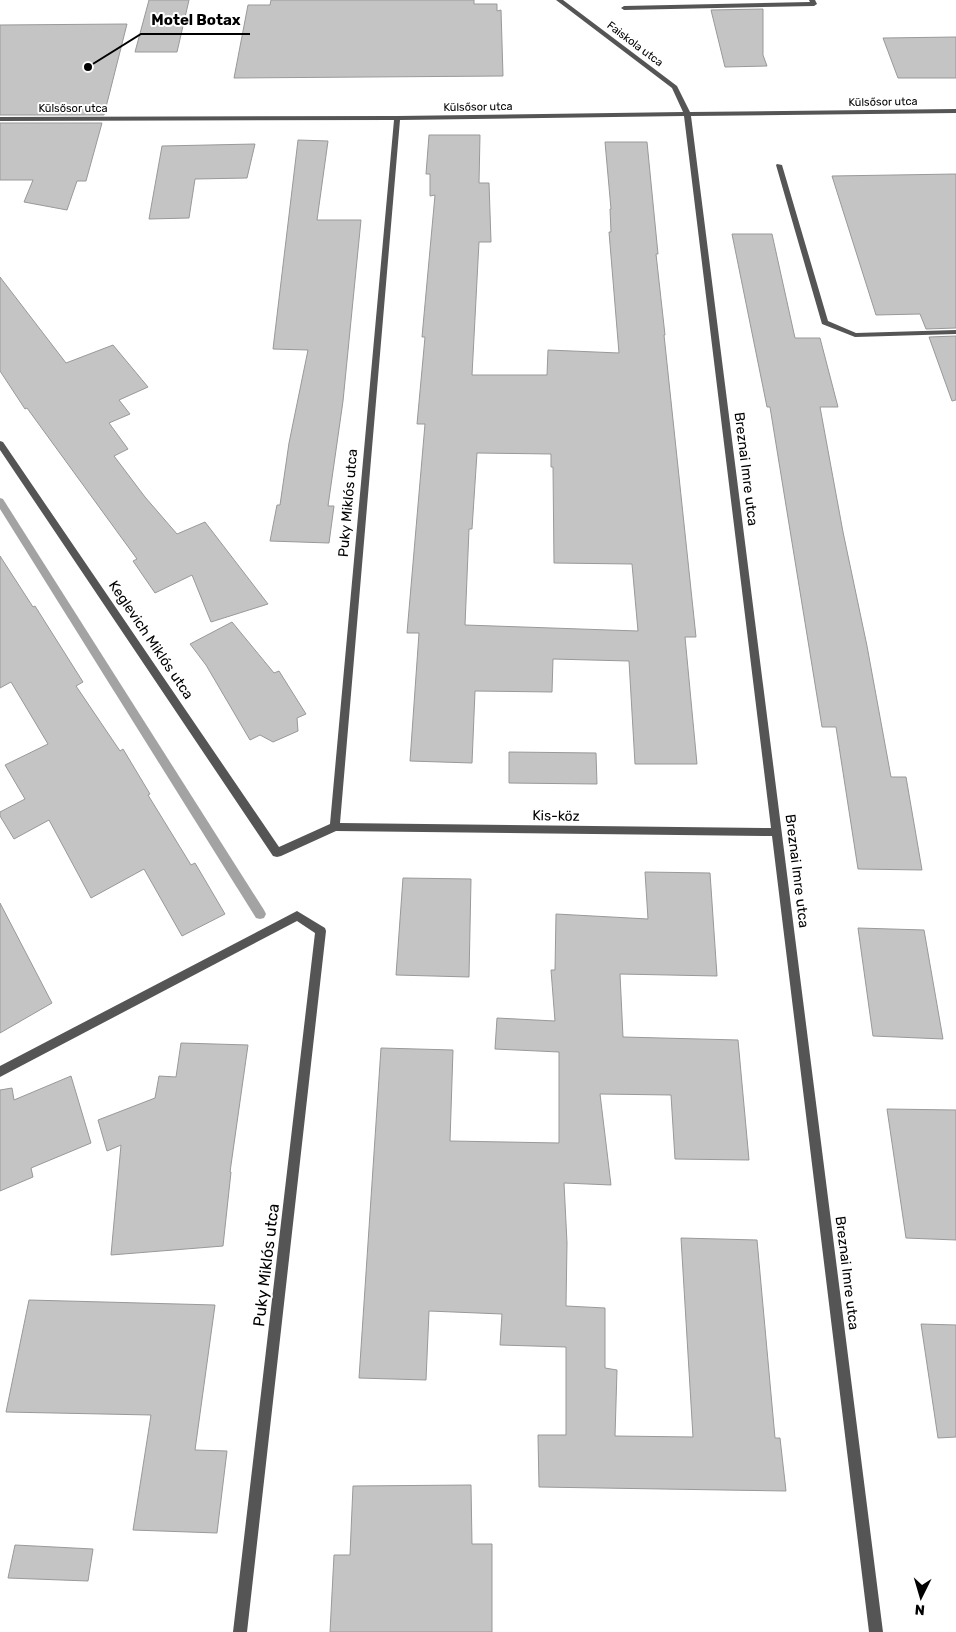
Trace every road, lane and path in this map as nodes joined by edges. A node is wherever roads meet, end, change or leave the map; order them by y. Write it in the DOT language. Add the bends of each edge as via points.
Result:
graph roads {
  1 [pos="559,0"];
  2 [pos="812,0"];
  3 [pos="624,8"];
  4 [pos="956,111"];
  5 [pos="687,114"];
  6 [pos="397,118"];
  7 [pos="0,119"];
  8 [pos="779,165"];
  9 [pos="956,332"];
  10 [pos="0,444"];
  11 [pos="335,827"];
  12 [pos="777,832"];
  13 [pos="0,1072"];
  14 [pos="240,1632"];
  15 [pos="876,1632"];
  1 -- 5 [label="street, Faiskola utca" via="675,87"];
  2 -- 3 [label="street" via="814,4"];
  4 -- 5 [label="street, Külsősor utca"];
  5 -- 6 [label="street, Külsősor utca"];
  5 -- 12 [label="street, Breznai Imre utca"];
  6 -- 7 [label="street, Külsősor utca"];
  6 -- 11 [label="street, Puky Miklós utca"];
  8 -- 9 [label="street" via="825,322 855,335"];
  10 -- 11 [label="street, Keglevich Miklós utca" via="277,853"];
  11 -- 12 [label="street, Kis-köz"];
  12 -- 15 [label="street, Breznai Imre utca"];
  13 -- 14 [label="street, Puky Miklós utca" via="297,916 321,931"];
}
